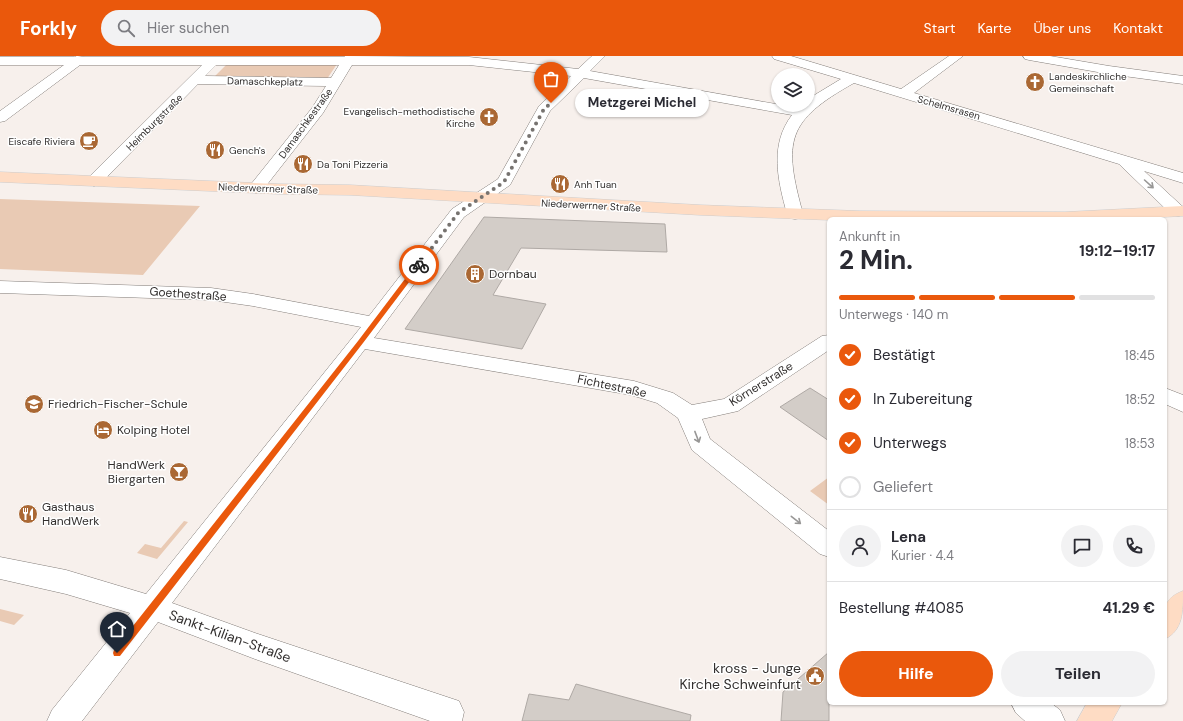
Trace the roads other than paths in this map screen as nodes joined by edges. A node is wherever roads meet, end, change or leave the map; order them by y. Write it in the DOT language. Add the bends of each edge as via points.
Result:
graph roads {
  1 [pos="599,56"];
  2 [pos="778,56"];
  3 [pos="957,56"];
  4 [pos="1029,56"];
  5 [pos="81,59"];
  6 [pos="349,59"];
  7 [pos="0,61"];
  8 [pos="213,61"];
  9 [pos="580,74"];
  10 [pos="853,78"];
  11 [pos="196,80"];
  12 [pos="1183,80"];
  13 [pos="336,82"];
  14 [pos="903,94"];
  15 [pos="801,113"];
  16 [pos="0,118"];
  17 [pos="1120,158"];
  18 [pos="0,177"];
  19 [pos="1183,178"];
  20 [pos="94,181"];
  21 [pos="256,188"];
  22 [pos="481,198"];
  23 [pos="1181,211"];
  24 [pos="795,214"];
  25 [pos="844,217"];
  26 [pos="1065,217"];
  27 [pos="0,288"];
  28 [pos="374,323"];
  29 [pos="360,342"];
  30 [pos="827,342"];
  31 [pos="1167,396"];
  32 [pos="1183,404"];
  33 [pos="688,414"];
  34 [pos="827,544"];
  35 [pos="0,568"];
  36 [pos="153,608"];
  37 [pos="1029,705"];
  38 [pos="1105,705"];
  39 [pos="63,721"];
  40 [pos="446,721"];
  41 [pos="1049,721"];
  42 [pos="1093,721"];
  1 -- 9 [label="street"];
  2 -- 10 [label="street, Schelmsrasen"];
  3 -- 14 [label="street"];
  4 -- 12 [label="street"];
  5 -- 7 [label="street"];
  5 -- 8 [label="street"];
  5 -- 16 [label="street"];
  6 -- 8 [label="street"];
  6 -- 9 [label="street" via="469,61"];
  6 -- 13 [label="street, Damaschkestraße"];
  8 -- 11 [label="street, Heimburgstraße"];
  9 -- 15 [label="street" via="620,79"];
  9 -- 22 [label="street" via="544,109 504,182"];
  10 -- 14 [label="street, Schelmsrasen"];
  10 -- 15 [label="street" via="815,101"];
  11 -- 13 [label="street, Damaschkeplatz"];
  11 -- 20 [label="street, Heimburgstraße"];
  13 -- 21 [label="street, Damaschkestraße" via="318,110"];
  14 -- 17 [label="street, Schelmsrasen"];
  15 -- 24 [label="street" via="789,132 783,162"];
  17 -- 19 [label="street, Schelmsrasen"];
  17 -- 23 [label="street, Schelmsrasen, one-way"];
  18 -- 20 [label="main road, Niederwerrner Straße"];
  20 -- 21 [label="main road, Niederwerrner Straße"];
  21 -- 22 [label="main road, Niederwerrner Straße"];
  22 -- 24 [label="main road, Niederwerrner Straße"];
  22 -- 28 [label="street" via="458,213"];
  23 -- 26 [label="main road, Niederwerrner Straße"];
  24 -- 25 [label="main road, Niederwerrner Straße"];
  27 -- 28 [label="street, Goethestraße" via="211,294"];
  28 -- 29 [label="street"];
  29 -- 33 [label="street, Fichtestraße" via="634,388 665,398"];
  29 -- 36 [label="street"];
  30 -- 33 [label="street, Körnerstraße" via="730,406"];
  31 -- 32 [label="street"];
  33 -- 34 [label="street, one-way" via="700,444"];
  35 -- 36 [label="street, Sankt-Kilian-Straße" via="66,582"];
  36 -- 39 [label="street"];
  36 -- 40 [label="street, Sankt-Kilian-Straße" via="448,712"];
  37 -- 41 [label="street"];
  38 -- 42 [label="main road"];
}
